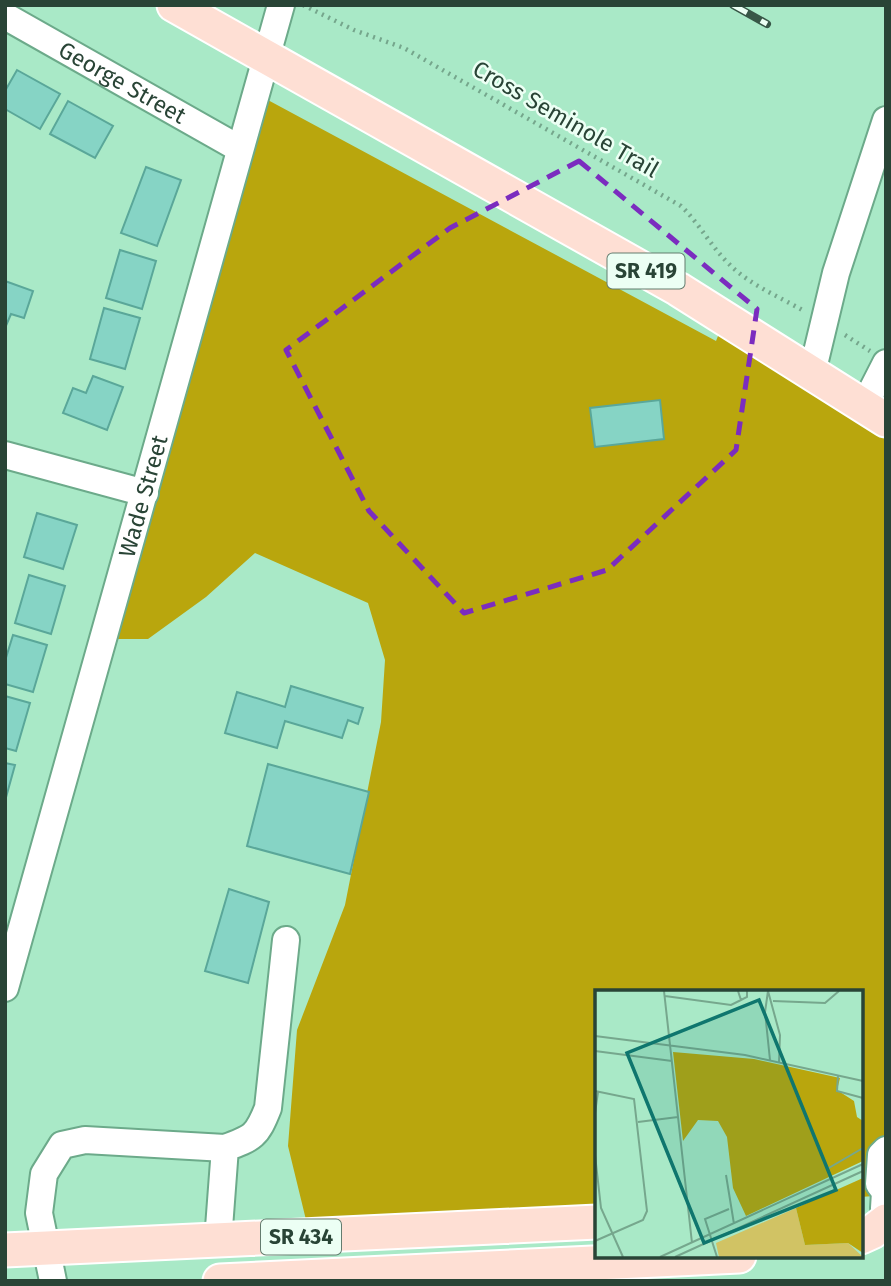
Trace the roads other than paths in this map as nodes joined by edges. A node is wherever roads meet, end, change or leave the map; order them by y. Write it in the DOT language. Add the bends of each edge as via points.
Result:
graph roads {
  1 [pos="174,5"];
  2 [pos="281,5"];
  3 [pos="5,16"];
  4 [pos="266,58"];
  5 [pos="886,120"];
  6 [pos="240,149"];
  7 [pos="886,363"];
  8 [pos="812,373"];
  9 [pos="875,413"];
  10 [pos="5,455"];
  11 [pos="145,493"];
  12 [pos="286,940"];
  13 [pos="5,988"];
  14 [pos="225,1148"];
  15 [pos="886,1150"];
  16 [pos="881,1205"];
  17 [pos="595,1222"];
  18 [pos="863,1236"];
  19 [pos="218,1241"];
  20 [pos="48,1248"];
  21 [pos="5,1250"];
  22 [pos="886,1250"];
  23 [pos="863,1251"];
  24 [pos="697,1258"];
  25 [pos="53,1281"];
  26 [pos="220,1281"];
  1 -- 4 [label="main road, SR 419"];
  2 -- 4 [label="street, Wade Street"];
  3 -- 6 [label="street, George Street"];
  4 -- 6 [label="street, Wade Street"];
  4 -- 8 [label="main road, SR 419" via="678,289"];
  5 -- 8 [label="street" via="836,273"];
  6 -- 11 [label="street, Wade Street"];
  7 -- 9 [label="street"];
  8 -- 9 [label="main road, SR 419"];
  10 -- 11 [label="street"];
  11 -- 13 [label="street, Wade Street"];
  12 -- 14 [label="street" via="268,1108 250,1139"];
  14 -- 19 [label="street"];
  14 -- 20 [label="street" via="85,1140 62,1145 44,1174 39,1213"];
  15 -- 16 [label="street" via="881,1155"];
  16 -- 18 [label="main road" via="872,1232"];
  17 -- 19 [label="main road, SR 434"];
  19 -- 20 [label="main road, SR 434"];
  20 -- 21 [label="main road, SR 434"];
  20 -- 25 [label="street"];
  22 -- 23 [label="main road"];
  24 -- 26 [label="main road, SR 434"];
}
